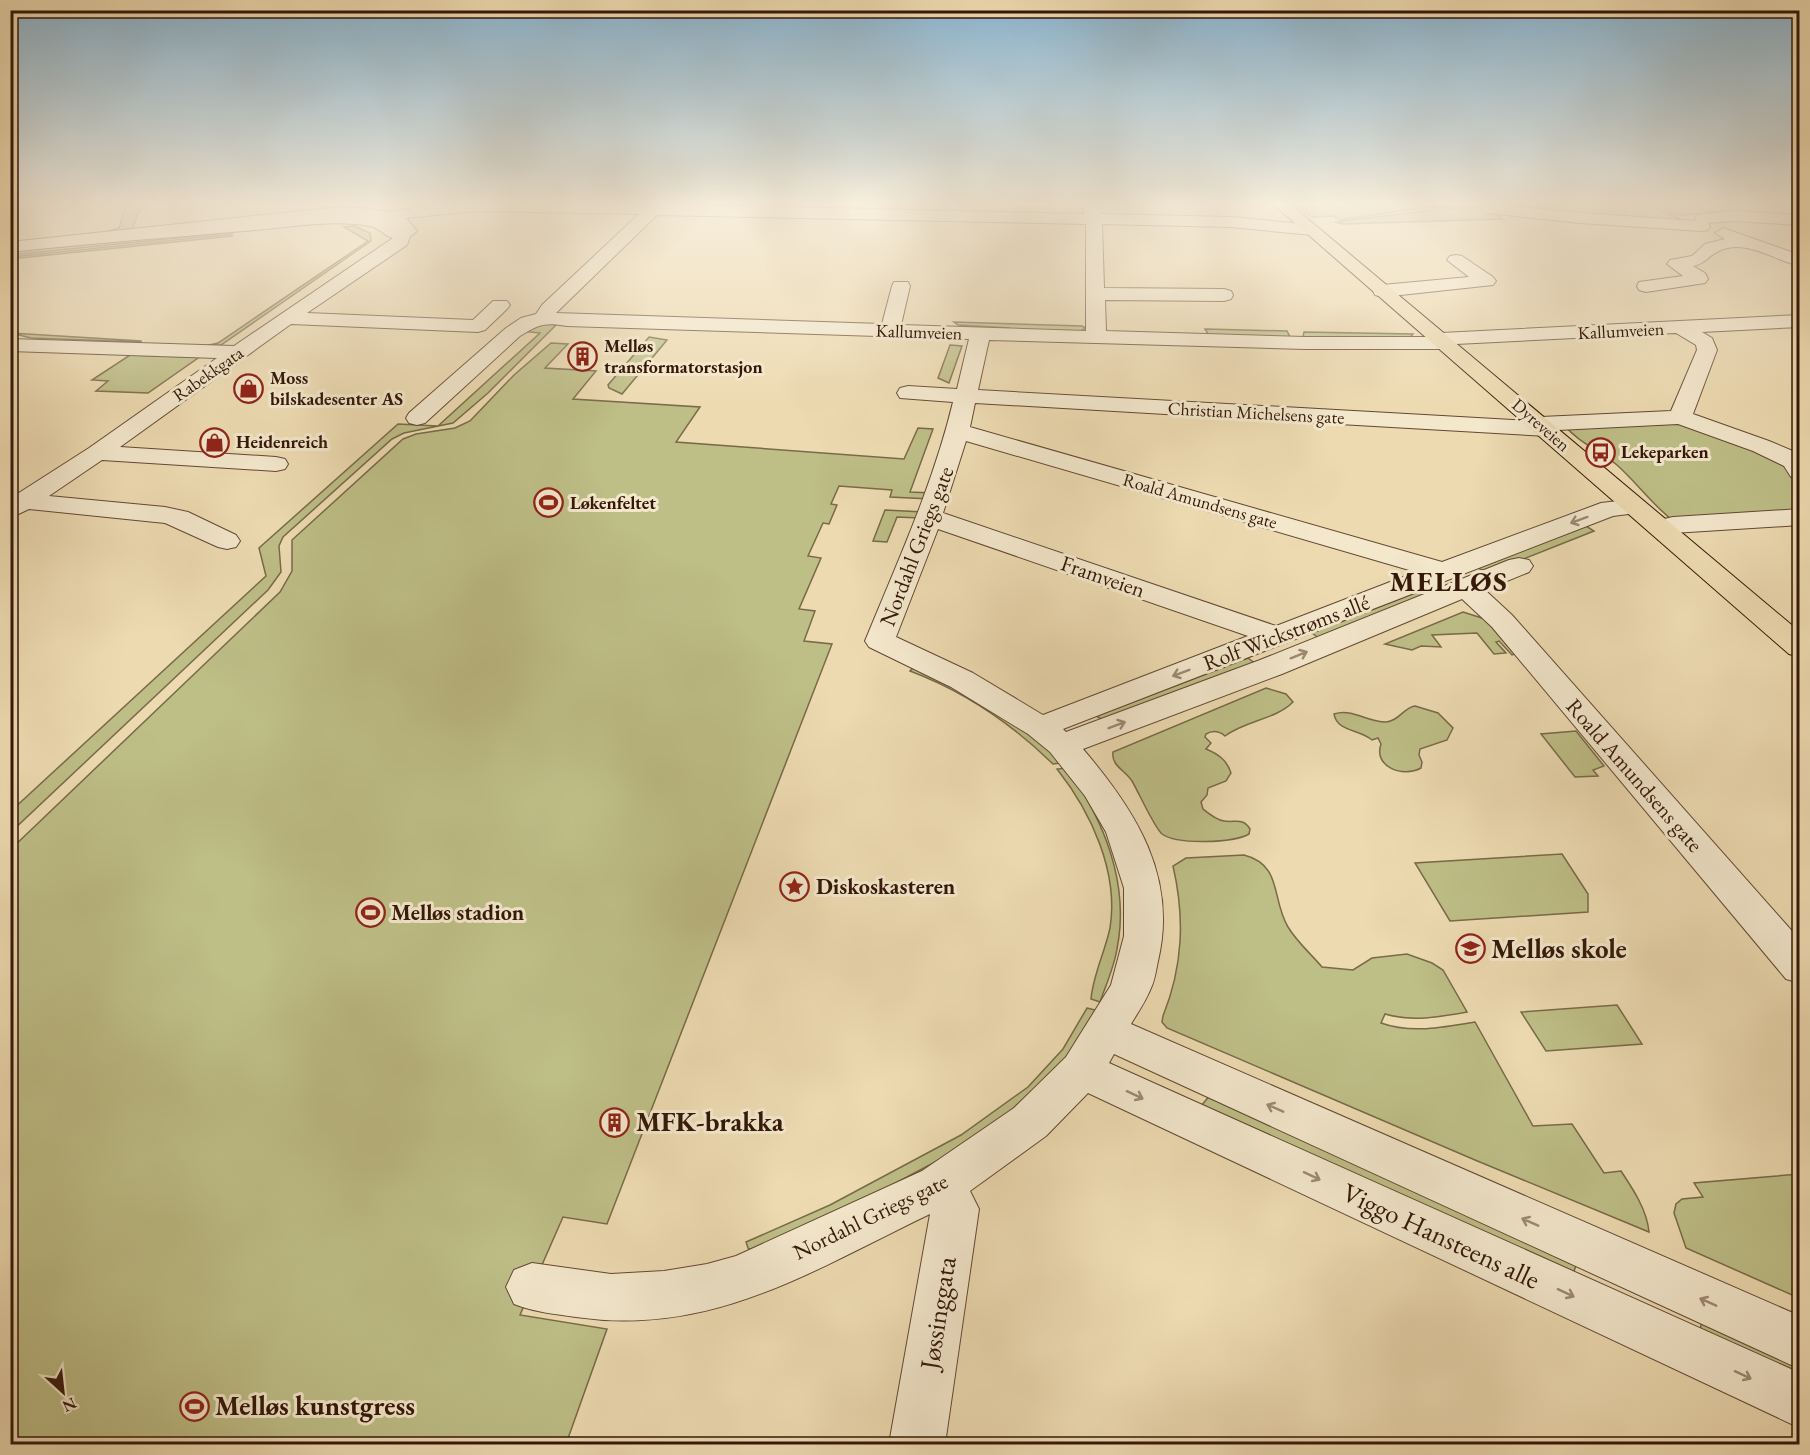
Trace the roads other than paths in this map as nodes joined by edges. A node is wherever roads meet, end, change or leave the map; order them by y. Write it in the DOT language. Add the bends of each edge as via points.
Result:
graph roads {
  1 [pos="356,272"];
  2 [pos="588,272"];
  3 [pos="1093,272"];
  4 [pos="1360,272"];
  5 [pos="1474,272"];
  6 [pos="1690,272"];
  7 [pos="1643,285"];
  8 [pos="901,286"];
  9 [pos="1382,291"];
  10 [pos="1094,294"];
  11 [pos="1224,295"];
  12 [pos="500,305"];
  13 [pos="547,317"];
  14 [pos="288,318"];
  15 [pos="1800,321"];
  16 [pos="1682,328"];
  17 [pos="890,331"];
  18 [pos="980,334"];
  19 [pos="1096,337"];
  20 [pos="1444,341"];
  21 [pos="10,345"];
  22 [pos="238,352"];
  23 [pos="908,393"];
  24 [pos="965,397"];
  25 [pos="417,417"];
  26 [pos="1680,417"];
  27 [pos="1544,426"];
  28 [pos="958,431"];
  29 [pos="97,453"];
  30 [pos="276,464"];
  31 [pos="1798,465"];
  32 [pos="17,506"];
  33 [pos="929,517"];
  34 [pos="1800,517"];
  35 [pos="1654,519"];
  36 [pos="227,541"];
  37 [pos="1453,579"];
  38 [pos="1276,636"];
  39 [pos="1800,648"];
  40 [pos="1051,736"];
  41 [pos="1800,968"];
  42 [pos="1094,1051"];
  43 [pos="939,1185"];
  44 [pos="532,1287"];
  45 [pos="1800,1343"];
  46 [pos="1800,1401"];
  47 [pos="917,1444"];
  1 -- 14 [label="street, Rabekkgata"];
  2 -- 13 [label="street" via="549,309"];
  3 -- 10 [label="street"];
  4 -- 9 [label="main road, Dyreveien"];
  5 -- 9 [label="street" via="1487,281"];
  6 -- 7 [label="street" via="1700,279"];
  8 -- 17 [label="street"];
  9 -- 20 [label="main road, Dyreveien"];
  10 -- 11 [label="street"];
  10 -- 19 [label="street"];
  12 -- 14 [label="street" via="478,326"];
  13 -- 17 [label="street, Kallumveien"];
  13 -- 25 [label="street" via="528,322 513,332"];
  14 -- 22 [label="street, Rabekkgata"];
  15 -- 16 [label="street, Kallumveien"];
  16 -- 20 [label="street, Kallumveien"];
  16 -- 26 [label="street" via="1705,342 1707,350"];
  17 -- 18 [label="street, Kallumveien"];
  18 -- 19 [label="street, Kallumveien"];
  18 -- 24 [label="street, Nordahl Griegs gate"];
  19 -- 20 [label="street, Kallumveien" via="1364,344"];
  20 -- 27 [label="main road, Dyreveien"];
  21 -- 22 [label="street"];
  22 -- 29 [label="street, Rabekkgata"];
  23 -- 24 [label="street, Christian Michelsens gate"];
  24 -- 27 [label="street, Christian Michelsens gate"];
  24 -- 28 [label="street, Nordahl Griegs gate"];
  26 -- 27 [label="street, Christian Michelsens gate"];
  26 -- 31 [label="street" via="1737,436"];
  27 -- 35 [label="main road, Dyreveien"];
  28 -- 33 [label="street, Nordahl Griegs gate"];
  28 -- 37 [label="street, Roald Amundsens gate"];
  29 -- 30 [label="street"];
  29 -- 32 [label="street, Rabekkgata"];
  32 -- 36 [label="street" via="165,515"];
  33 -- 38 [label="street, Framveien"];
  33 -- 40 [label="street, Nordahl Griegs gate" via="880,641 962,680"];
  34 -- 35 [label="street, Rolf Wickstrøms allé"];
  35 -- 37 [label="street, Rolf Wickstrøms allé"];
  35 -- 39 [label="main road, Dyreveien"];
  37 -- 38 [label="street, Rolf Wickstrøms allé"];
  40 -- 37 [label="street, Rolf Wickstrøms allé, one-way" via="1271,667"];
  37 -- 41 [label="street, Roald Amundsens gate" via="1507,627"];
  38 -- 40 [label="street, Rolf Wickstrøms allé, one-way"];
  40 -- 42 [label="street, Nordahl Griegs gate" via="1100,791 1124,832 1143,888 1144,936 1131,987"];
  42 -- 43 [label="street, Nordahl Griegs gate" via="1030,1122"];
  45 -- 42 [label="street, Viggo Hansteens alle, one-way"];
  42 -- 46 [label="street, Viggo Hansteens alle, one-way"];
  43 -- 44 [label="street, Nordahl Griegs gate" via="743,1278 706,1288 612,1298"];
  43 -- 47 [label="street, Jøssinggata" via="955,1209"];
}
